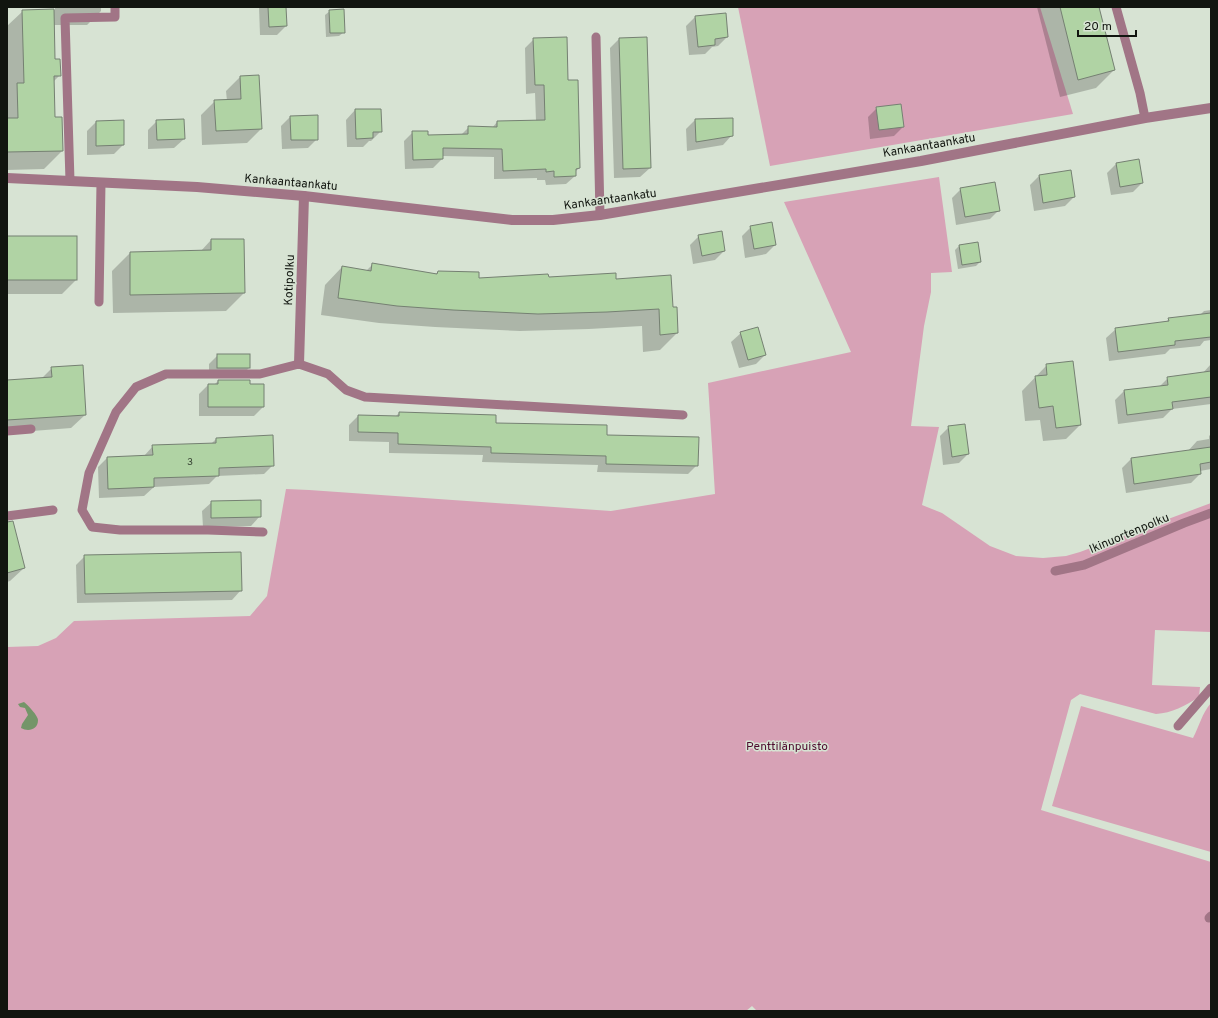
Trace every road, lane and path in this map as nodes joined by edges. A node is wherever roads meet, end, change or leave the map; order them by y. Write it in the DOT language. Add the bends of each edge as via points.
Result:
graph roads {
  1 [pos="115,7"];
  2 [pos="1116,7"];
  3 [pos="596,37"];
  4 [pos="1211,108"];
  5 [pos="1145,118"];
  6 [pos="7,178"];
  7 [pos="70,181"];
  8 [pos="101,183"];
  9 [pos="304,196"];
  10 [pos="600,215"];
  11 [pos="98,302"];
  12 [pos="299,364"];
  13 [pos="683,415"];
  14 [pos="31,429"];
  15 [pos="7,431"];
  16 [pos="53,510"];
  17 [pos="1211,513"];
  18 [pos="7,516"];
  19 [pos="263,532"];
  20 [pos="1055,571"];
  21 [pos="1211,688"];
  22 [pos="1178,726"];
  1 -- 7 [label="lane" via="115,17 66,18"];
  2 -- 5 [label="lane"];
  3 -- 10 [label="lane"];
  4 -- 5 [label="street, Kankaantaankatu"];
  5 -- 10 [label="street, Kankaantaankatu" via="921,161"];
  6 -- 7 [label="street, Kankaantaankatu"];
  7 -- 8 [label="street, Kankaantaankatu"];
  8 -- 9 [label="street, Kankaantaankatu" via="198,187"];
  8 -- 11 [label="lane"];
  9 -- 10 [label="street, Kankaantaankatu" via="512,220 553,220"];
  9 -- 12 [label="street, Kotipolku"];
  12 -- 13 [label="lane" via="328,374 346,390 365,397"];
  12 -- 19 [label="lane" via="260,374 166,374 136,387 116,412 89,473 82,510 92,527 120,530"];
  14 -- 15 [label="lane"];
  16 -- 18 [label="lane"];
  17 -- 20 [label="lane, Ikinuortenpolku" via="1084,565"];
  21 -- 22 [label="lane"];
}
